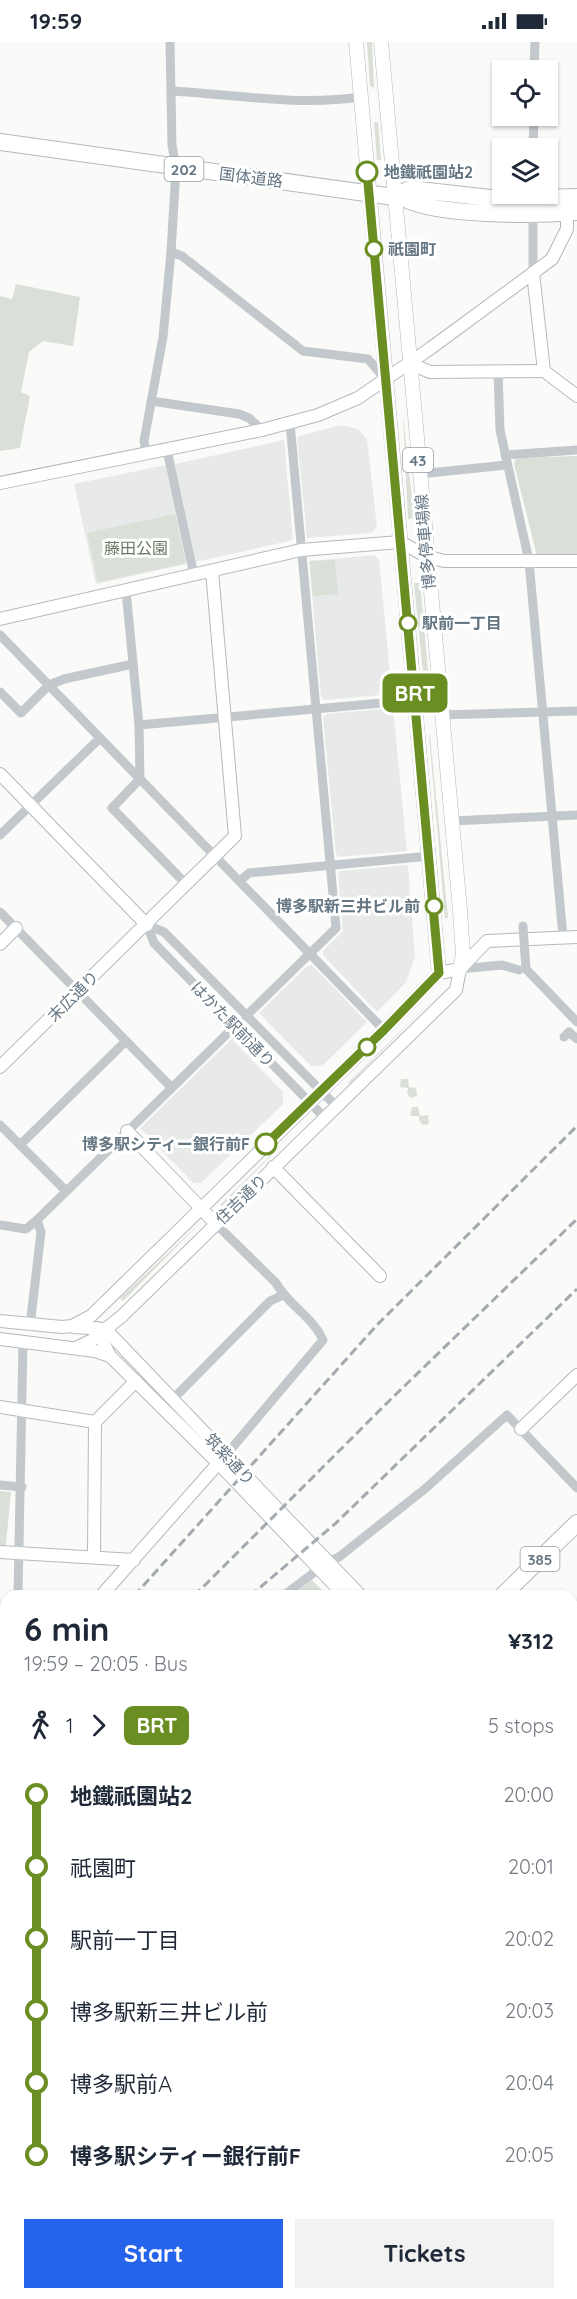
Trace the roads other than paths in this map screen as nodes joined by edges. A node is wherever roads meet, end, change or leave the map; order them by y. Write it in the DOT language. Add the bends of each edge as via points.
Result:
graph roads {
  1 [pos="170,42"];
  2 [pos="356,42"];
  3 [pos="381,42"];
  4 [pos="535,42"];
  5 [pos="534,60"];
  6 [pos="173,90"];
  7 [pos="361,97"];
  8 [pos="0,142"];
  9 [pos="176,168"];
  10 [pos="368,192"];
  11 [pos="397,196"];
  12 [pos="492,199"];
  13 [pos="532,204"];
  14 [pos="552,204"];
  15 [pos="572,205"];
  16 [pos="171,252"];
  17 [pos="533,273"];
  18 [pos="409,363"];
  19 [pos="544,371"];
  20 [pos="498,372"];
  21 [pos="386,380"];
  22 [pos="577,396"];
  23 [pos="151,401"];
  24 [pos="290,423"];
  25 [pos="262,430"];
  26 [pos="167,450"];
  27 [pos="577,450"];
  28 [pos="146,453"];
  29 [pos="505,455"];
  30 [pos="507,465"];
  31 [pos="419,474"];
  32 [pos="0,483"];
  33 [pos="400,542"];
  34 [pos="301,550"];
  35 [pos="426,556"];
  36 [pos="529,561"];
  37 [pos="577,561"];
  38 [pos="212,571"];
  39 [pos="194,575"];
  40 [pos="126,591"];
  41 [pos="0,619"];
  42 [pos="0,635"];
  43 [pos="133,663"];
  44 [pos="49,685"];
  45 [pos="0,692"];
  46 [pos="415,700"];
  47 [pos="316,708"];
  48 [pos="577,711"];
  49 [pos="542,713"];
  50 [pos="441,715"];
  51 [pos="225,716"];
  52 [pos="139,725"];
  53 [pos="100,738"];
  54 [pos="0,774"];
  55 [pos="140,779"];
  56 [pos="30,806"];
  57 [pos="577,815"];
  58 [pos="552,816"];
  59 [pos="452,821"];
  60 [pos="0,834"];
  61 [pos="430,856"];
  62 [pos="216,857"];
  63 [pos="330,865"];
  64 [pos="240,881"];
  65 [pos="187,885"];
  66 [pos="0,912"];
  67 [pos="147,925"];
  68 [pos="524,926"];
  69 [pos="16,928"];
  70 [pos="563,937"];
  71 [pos="577,937"];
  72 [pos="0,944"];
  73 [pos="310,953"];
  74 [pos="460,969"];
  75 [pos="521,972"];
  76 [pos="439,973"];
  77 [pos="78,991"];
  78 [pos="246,1016"];
  79 [pos="577,1022"];
  80 [pos="235,1026"];
  81 [pos="384,1030"];
  82 [pos="564,1037"];
  83 [pos="577,1039"];
  84 [pos="126,1041"];
  85 [pos="0,1067"];
  86 [pos="171,1087"];
  87 [pos="321,1092"];
  88 [pos="310,1103"];
  89 [pos="337,1107"];
  90 [pos="325,1118"];
  91 [pos="0,1125"];
  92 [pos="127,1131"];
  93 [pos="20,1145"];
  94 [pos="273,1167"];
  95 [pos="65,1190"];
  96 [pos="200,1208"];
  97 [pos="37,1220"];
  98 [pos="215,1223"];
  99 [pos="0,1225"];
  100 [pos="380,1276"];
  101 [pos="282,1295"];
  102 [pos="104,1302"];
  103 [pos="122,1316"];
  104 [pos="0,1321"];
  105 [pos="30,1326"];
  106 [pos="72,1326"];
  107 [pos="100,1330"];
  108 [pos="0,1339"];
  109 [pos="23,1342"];
  110 [pos="120,1346"];
  111 [pos="76,1348"];
  112 [pos="110,1356"];
  113 [pos="577,1375"];
  114 [pos="136,1381"];
  115 [pos="172,1399"];
  116 [pos="0,1407"];
  117 [pos="22,1410"];
  118 [pos="95,1422"];
  119 [pos="521,1429"];
  120 [pos="222,1459"];
  121 [pos="0,1485"];
  122 [pos="22,1487"];
  123 [pos="577,1488"];
  124 [pos="577,1523"];
  125 [pos="0,1552"];
  126 [pos="18,1552"];
  127 [pos="94,1557"];
  128 [pos="134,1560"];
  129 [pos="324,1565"];
  130 [pos="18,1590"];
  131 [pos="106,1590"];
  132 [pos="291,1590"];
  133 [pos="341,1590"];
  134 [pos="354,1590"];
  135 [pos="508,1590"];
  1 -- 6 [label="street"];
  2 -- 7 [label="main road, 博多停車場線 / 43"];
  3 -- 11 [label="main road, 博多停車場線 / 43"];
  4 -- 5 [label="street"];
  6 -- 7 [label="street" via="273,100"];
  6 -- 9 [label="street" via="172,145"];
  7 -- 10 [label="main road, 博多停車場線 / 43"];
  8 -- 9 [label="highway, 国体道路 / 202"];
  9 -- 10 [label="highway, 国体道路 / 202"];
  9 -- 16 [label="street"];
  10 -- 11 [label="highway, 国体道路 / 202"];
  10 -- 21 [label="main road, 博多停車場線 / 43"];
  11 -- 12 [label="highway, 202" via="410,189"];
  11 -- 18 [label="main road, 博多停車場線 / 43"];
  13 -- 17 [label="street"];
  14 -- 15 [label="highway, 202"];
  15 -- 17 [label="street" via="558,251"];
  16 -- 21 [label="street" via="182,256 303,351 368,359"];
  16 -- 23 [label="street" via="163,337"];
  17 -- 18 [label="street"];
  17 -- 19 [label="street"];
  18 -- 20 [label="street" via="430,372"];
  18 -- 21 [label="street"];
  18 -- 31 [label="main road, 博多停車場線 / 43"];
  19 -- 20 [label="street"];
  19 -- 22 [label="street"];
  20 -- 29 [label="street"];
  21 -- 24 [label="street" via="358,398"];
  21 -- 33 [label="main road, 博多停車場線 / 43"];
  23 -- 25 [label="street" via="239,414"];
  23 -- 28 [label="street" via="144,441"];
  24 -- 25 [label="street"];
  24 -- 34 [label="street"];
  25 -- 26 [label="street"];
  26 -- 28 [label="street"];
  26 -- 39 [label="street"];
  27 -- 29 [label="street"];
  28 -- 32 [label="street"];
  29 -- 30 [label="street"];
  30 -- 31 [label="street"];
  30 -- 36 [label="street"];
  31 -- 35 [label="main road, 博多停車場線 / 43"];
  33 -- 34 [label="street"];
  33 -- 35 [label="street"];
  33 -- 46 [label="main road, 博多停車場線 / 43"];
  34 -- 38 [label="street"];
  34 -- 47 [label="street"];
  35 -- 36 [label="street" via="444,561"];
  35 -- 50 [label="main road, 博多停車場線 / 43"];
  36 -- 37 [label="street"];
  36 -- 49 [label="street"];
  38 -- 39 [label="street"];
  38 -- 51 [label="street, 末広通り"];
  39 -- 40 [label="street"];
  40 -- 41 [label="street"];
  40 -- 43 [label="street"];
  42 -- 44 [label="street"];
  43 -- 44 [label="street"];
  43 -- 52 [label="street"];
  44 -- 45 [label="street" via="21,713"];
  44 -- 53 [label="street"];
  46 -- 47 [label="street"];
  46 -- 61 [label="main road, 博多停車場線 / 43"];
  47 -- 51 [label="street"];
  47 -- 63 [label="street"];
  48 -- 49 [label="street"];
  49 -- 50 [label="street"];
  49 -- 58 [label="street"];
  50 -- 59 [label="main road, 博多停車場線 / 43"];
  51 -- 52 [label="street"];
  51 -- 62 [label="street, 末広通り" via="235,836"];
  52 -- 55 [label="street"];
  53 -- 55 [label="street"];
  53 -- 56 [label="street"];
  54 -- 56 [label="street, はかた駅前通り"];
  55 -- 62 [label="street"];
  55 -- 65 [label="street" via="112,808"];
  56 -- 60 [label="street"];
  56 -- 67 [label="street, はかた駅前通り"];
  57 -- 58 [label="street"];
  58 -- 59 [label="street"];
  58 -- 70 [label="street"];
  59 -- 74 [label="main road, 博多停車場線 / 43" via="463,955"];
  61 -- 63 [label="street"];
  61 -- 76 [label="main road, 博多停車場線 / 43"];
  62 -- 64 [label="street"];
  62 -- 65 [label="street, 末広通り"];
  63 -- 64 [label="street" via="249,873"];
  63 -- 73 [label="street" via="336,928"];
  64 -- 73 [label="street"];
  65 -- 67 [label="street, 末広通り"];
  66 -- 69 [label="street"];
  67 -- 77 [label="street, 末広通り"];
  67 -- 78 [label="street, はかた駅前通り" via="164,932"];
  67 -- 80 [label="street, はかた駅前通り" via="154,943"];
  68 -- 75 [label="street, bridge"];
  69 -- 72 [label="street"];
  69 -- 77 [label="street"];
  70 -- 71 [label="street"];
  70 -- 74 [label="street" via="487,941"];
  73 -- 78 [label="street"];
  73 -- 81 [label="street"];
  74 -- 75 [label="street" via="502,964"];
  74 -- 76 [label="street"];
  74 -- 89 [label="street, 住吉通り" via="456,990"];
  75 -- 79 [label="street, bridge"];
  76 -- 81 [label="street, 住吉通り"];
  77 -- 84 [label="street"];
  77 -- 85 [label="street, 末広通り"];
  78 -- 87 [label="street, はかた駅前通り"];
  80 -- 86 [label="street"];
  80 -- 88 [label="street, はかた駅前通り"];
  81 -- 87 [label="street, 住吉通り"];
  82 -- 83 [label="street" via="569,1032"];
  84 -- 86 [label="street"];
  84 -- 93 [label="street"];
  86 -- 92 [label="street"];
  87 -- 88 [label="street, 住吉通り"];
  87 -- 89 [label="street, はかた駅前通り"];
  88 -- 90 [label="street, はかた駅前通り"];
  88 -- 96 [label="street, 住吉通り"];
  89 -- 90 [label="street, 住吉通り"];
  90 -- 94 [label="street, 住吉通り"];
  91 -- 93 [label="street"];
  92 -- 95 [label="street"];
  92 -- 96 [label="street"];
  93 -- 95 [label="street"];
  94 -- 98 [label="street, 住吉通り"];
  94 -- 100 [label="street"];
  95 -- 97 [label="street"];
  96 -- 98 [label="street"];
  96 -- 102 [label="street, 住吉通り"];
  97 -- 99 [label="street" via="26,1229"];
  97 -- 105 [label="street" via="41,1232"];
  98 -- 101 [label="street" via="276,1283"];
  98 -- 103 [label="street, 住吉通り"];
  101 -- 115 [label="street" via="270,1301"];
  101 -- 120 [label="street" via="319,1330 323,1340"];
  102 -- 106 [label="street, 住吉通り" via="91,1316"];
  102 -- 107 [label="street" via="98,1311"];
  103 -- 107 [label="street, 住吉通り"];
  103 -- 110 [label="street" via="114,1333"];
  104 -- 105 [label="street"];
  105 -- 106 [label="street"];
  106 -- 107 [label="street"];
  107 -- 110 [label="street, 筑紫通り"];
  107 -- 111 [label="street, 住吉通り"];
  107 -- 112 [label="street, 筑紫通り"];
  108 -- 109 [label="street"];
  109 -- 111 [label="street"];
  109 -- 117 [label="street"];
  110 -- 115 [label="street, 筑紫通り"];
  111 -- 112 [label="street"];
  112 -- 114 [label="street, 筑紫通り"];
  113 -- 119 [label="street"];
  114 -- 118 [label="street"];
  114 -- 120 [label="street, 筑紫通り"];
  115 -- 120 [label="street, 筑紫通り"];
  116 -- 117 [label="street"];
  117 -- 118 [label="street"];
  117 -- 122 [label="street"];
  118 -- 127 [label="street"];
  119 -- 123 [label="street"];
  119 -- 129 [label="street" via="507,1415 500,1419 426,1488"];
  120 -- 128 [label="street"];
  120 -- 129 [label="street, 筑紫通り"];
  121 -- 122 [label="street"];
  122 -- 126 [label="street"];
  124 -- 135 [label="highway, 385"];
  125 -- 126 [label="street"];
  126 -- 127 [label="street"];
  126 -- 130 [label="street"];
  127 -- 128 [label="street"];
  128 -- 131 [label="street"];
  129 -- 132 [label="street"];
  129 -- 133 [label="street, 筑紫通り"];
  129 -- 134 [label="street, 筑紫通り"];
}
